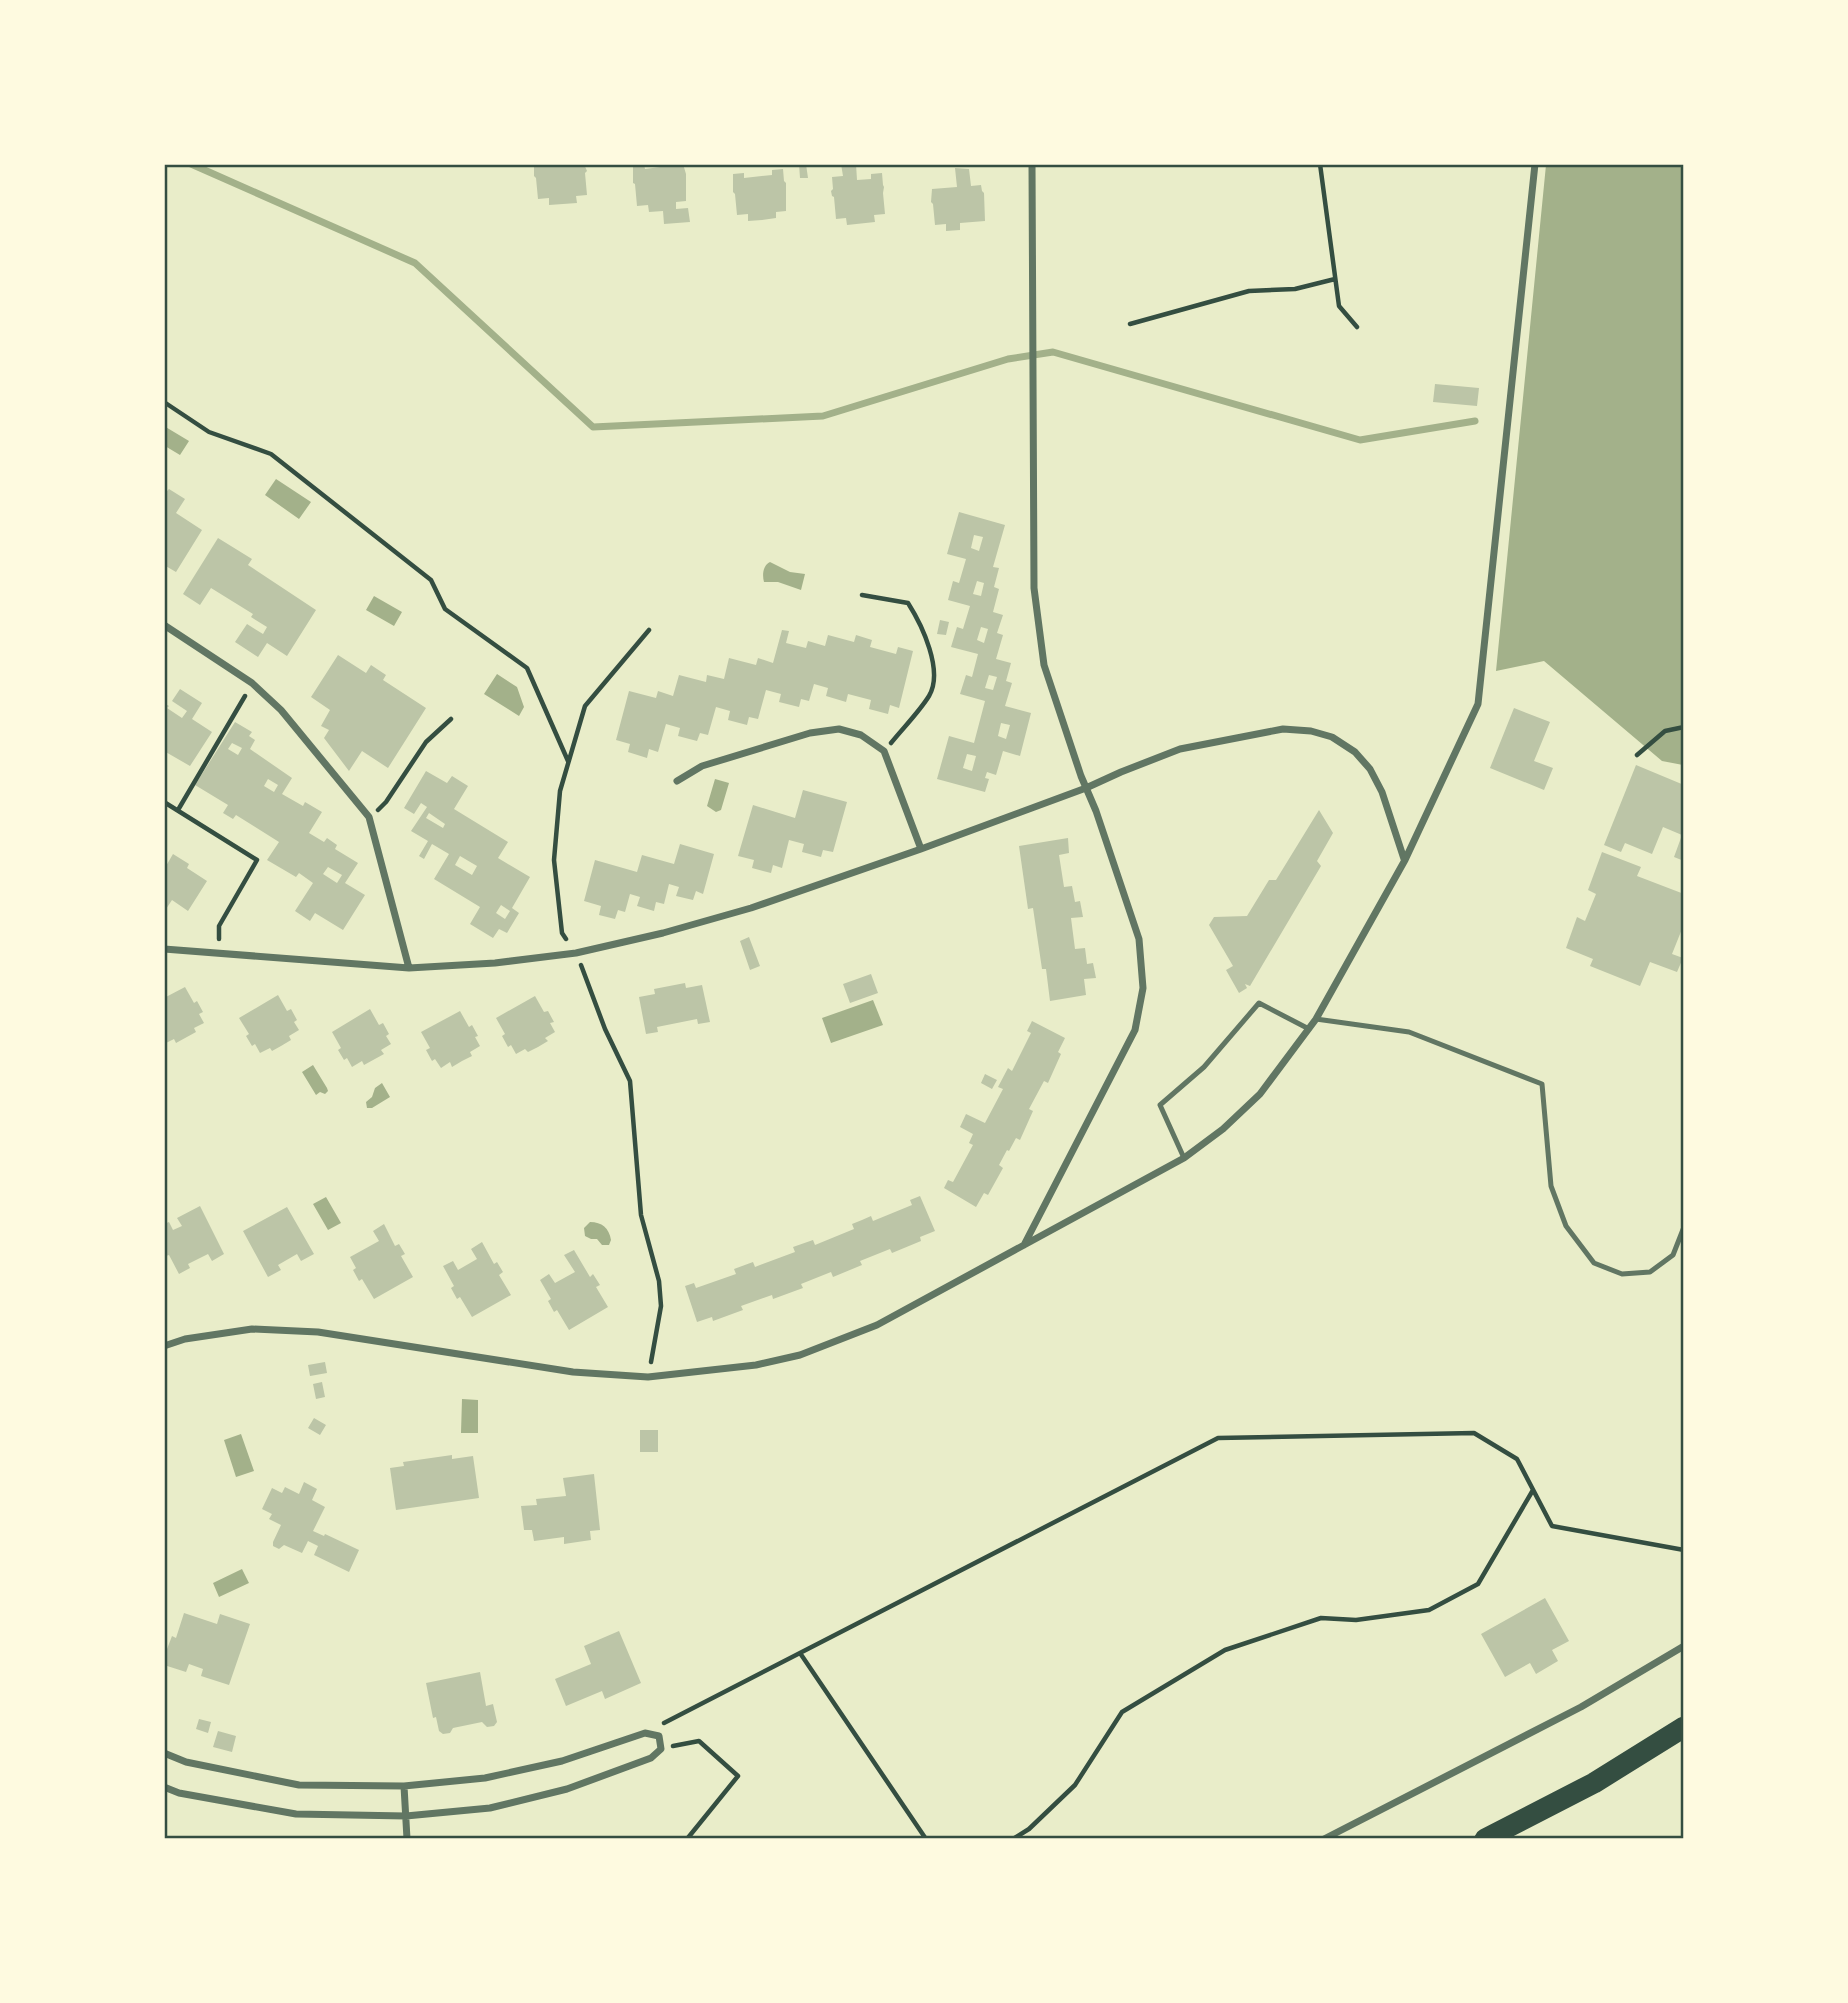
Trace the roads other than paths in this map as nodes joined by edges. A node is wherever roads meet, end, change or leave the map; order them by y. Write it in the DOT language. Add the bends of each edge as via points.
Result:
graph roads {
  1 [pos="1032,164"];
  2 [pos="1535,164"];
  3 [pos="164,625"];
  4 [pos="677,781"];
  5 [pos="1086,788"];
  6 [pos="921,849"];
  7 [pos="1405,860"];
  8 [pos="164,949"];
  9 [pos="409,968"];
  10 [pos="1316,1019"];
  11 [pos="1309,1029"];
  12 [pos="1184,1158"];
  13 [pos="1684,1227"];
  14 [pos="1023,1245"];
  15 [pos="164,1346"];
  16 [pos="1684,1646"];
  17 [pos="1684,1727"];
  18 [pos="164,1753"];
  19 [pos="404,1786"];
  20 [pos="164,1787"];
  21 [pos="406,1816"];
  22 [pos="407,1839"];
  23 [pos="1324,1839"];
  24 [pos="1485,1839"];
  1 -- 5 [label="street" via="1034,588 1044,665"];
  2 -- 7 [label="street" via="1478,704"];
  3 -- 9 [label="street" via="252,683 281,710 369,817"];
  4 -- 6 [label="street" via="702,766 810,733 839,729 861,735 884,751"];
  5 -- 6 [label="street"];
  5 -- 7 [label="street" via="1181,749 1283,729 1311,731 1332,737 1370,769"];
  5 -- 14 [label="street" via="1139,939 1143,988 1135,1030"];
  6 -- 9 [label="street" via="663,933 576,953"];
  7 -- 10 [label="street"];
  8 -- 9 [label="street"];
  10 -- 11 [label="street"];
  10 -- 13 [label="lane" via="1409,1032 1542,1084 1551,1186 1566,1226 1594,1263 1622,1274 1650,1272 1673,1255"];
  11 -- 12 [label="street" via="1260,1094"];
  11 -- 12 [label="lane" via="1259,1003 1204,1067 1160,1105"];
  12 -- 14 [label="street"];
  14 -- 15 [label="street" via="877,1325 800,1355 756,1365 648,1377 573,1373 318,1332 252,1329"];
  16 -- 23 [label="street" via="1581,1707"];
  17 -- 24 [label="highway" via="1594,1783"];
  18 -- 19 [label="street" via="186,1762 299,1786"];
  19 -- 21 [label="street"];
  19 -- 21 [label="street" via="485,1778 562,1761 645,1733 659,1736 661,1749 650,1759 567,1789 490,1808"];
  20 -- 21 [label="street" via="296,1814"];
  21 -- 22 [label="street"];
}
